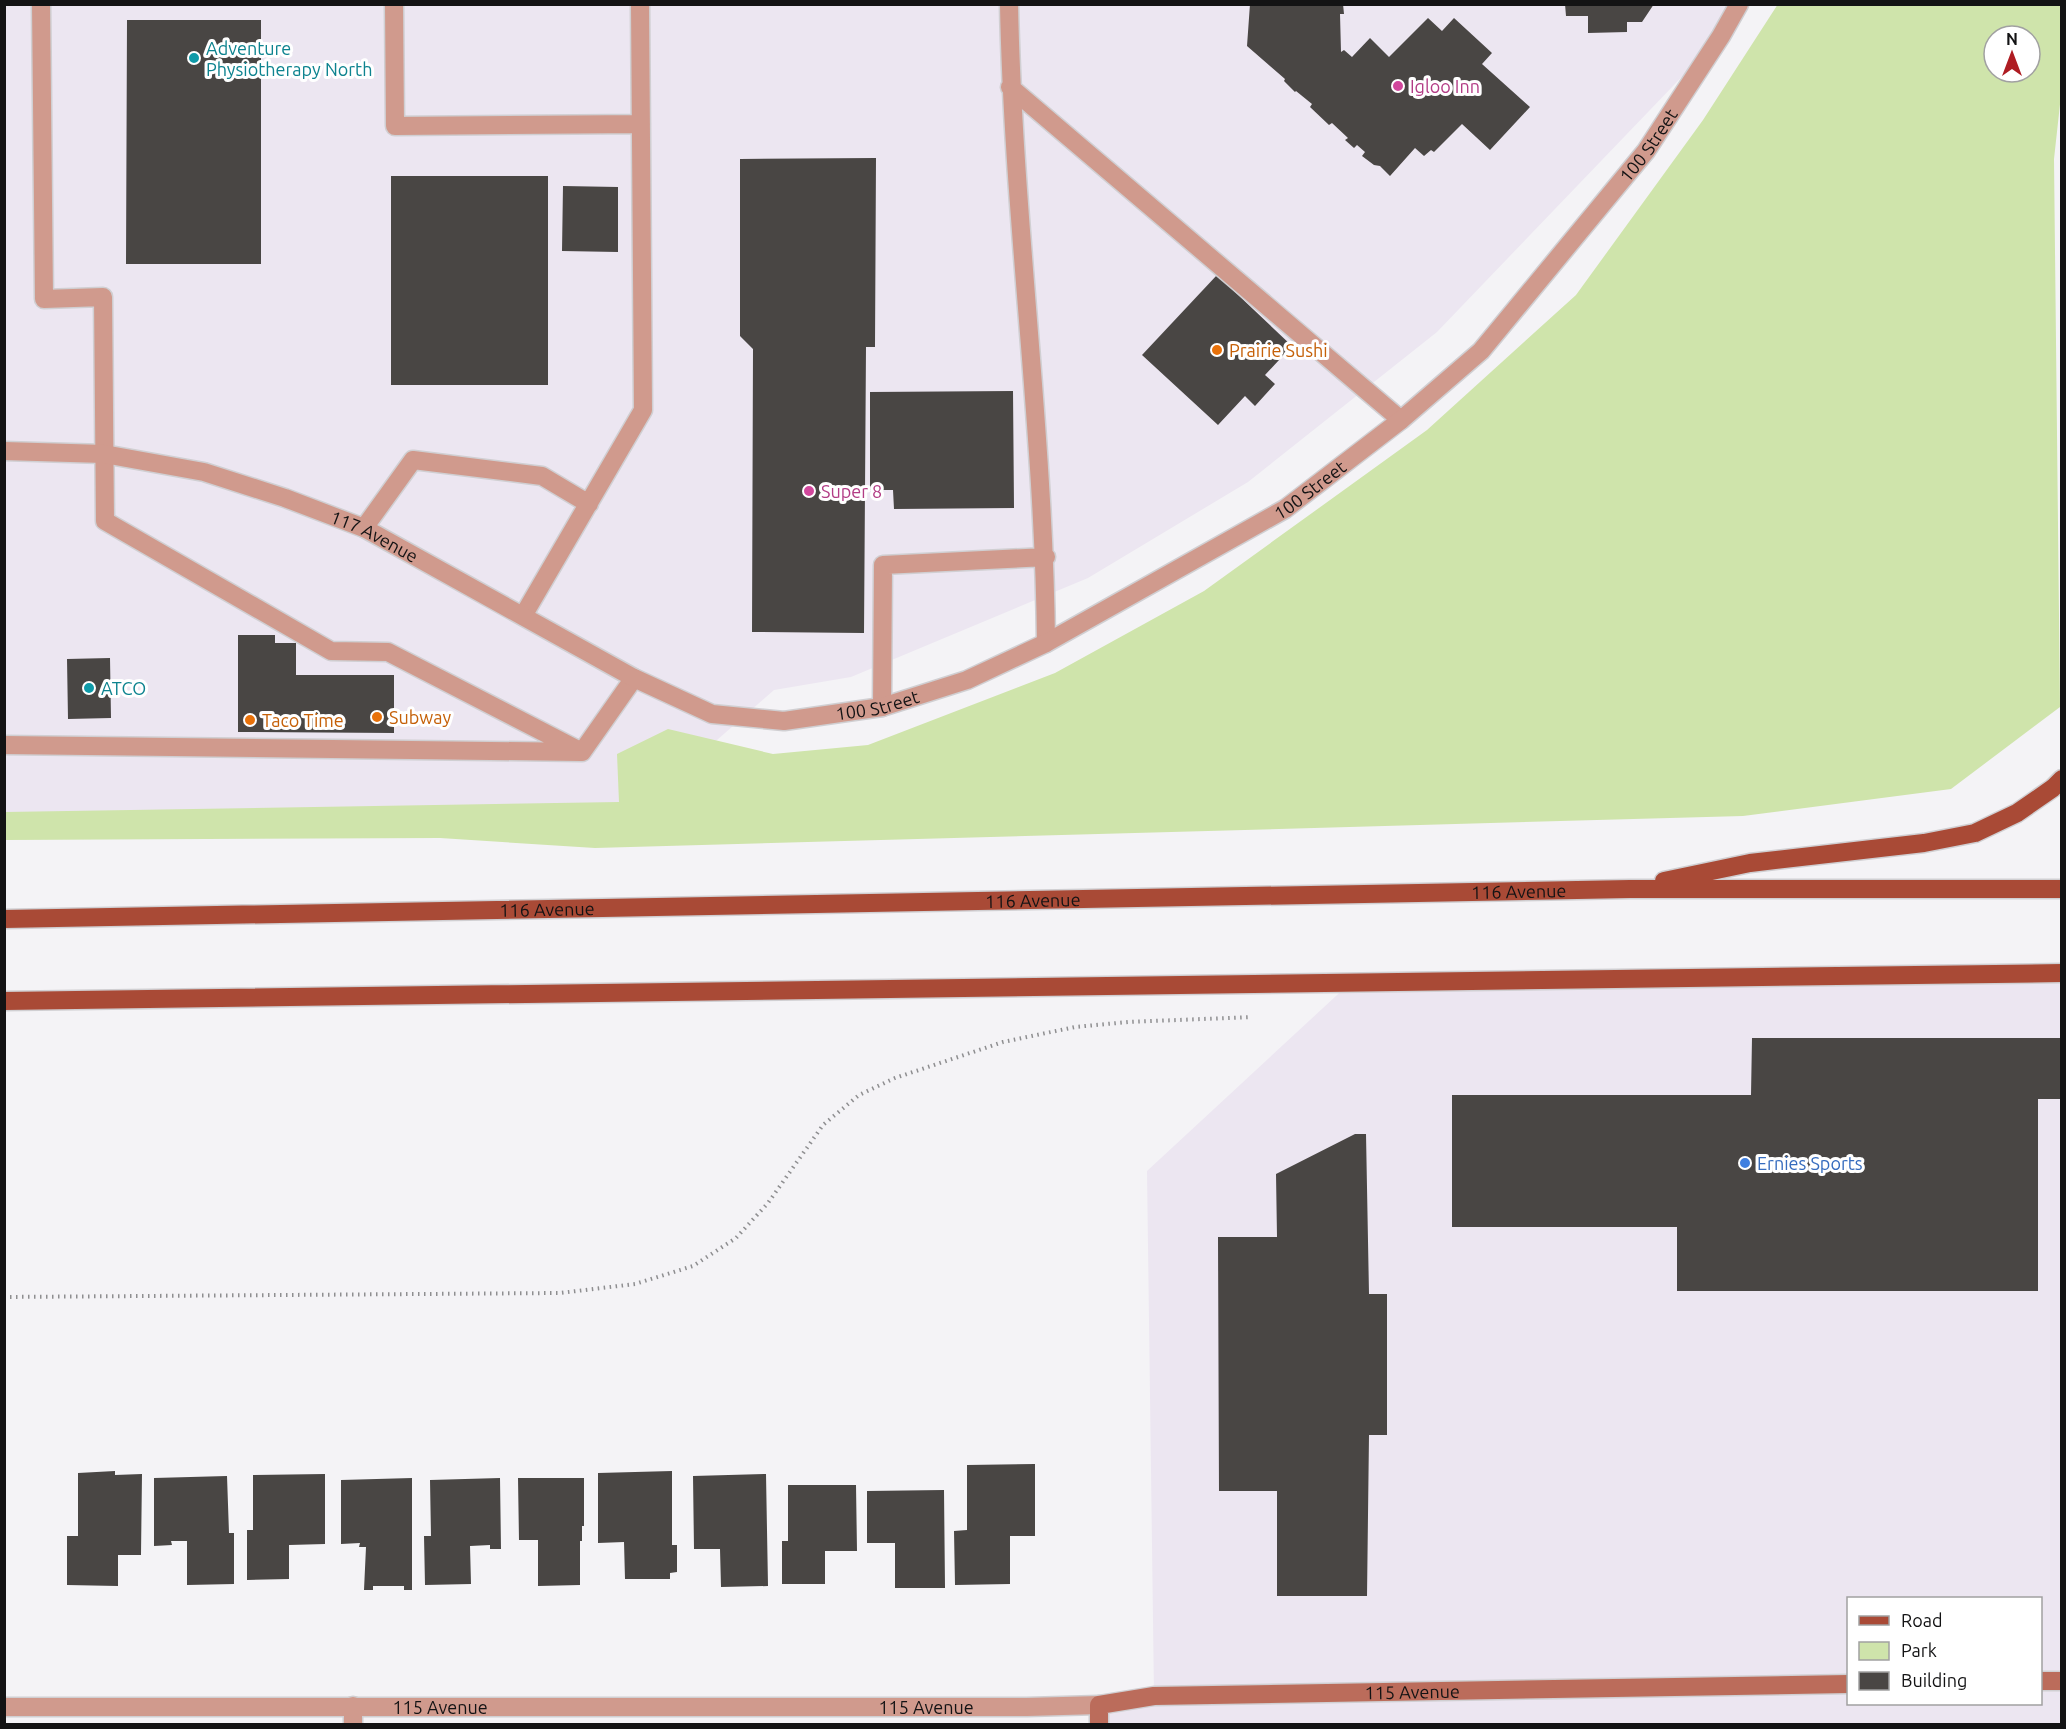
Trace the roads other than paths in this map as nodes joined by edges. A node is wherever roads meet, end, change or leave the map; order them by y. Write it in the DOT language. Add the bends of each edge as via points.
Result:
graph roads {
  1 [pos="41,4"];
  2 [pos="394,4"];
  3 [pos="640,4"];
  4 [pos="1009,4"];
  5 [pos="1739,4"];
  6 [pos="1010,87"];
  7 [pos="641,124"];
  8 [pos="1401,420"];
  9 [pos="4,451"];
  10 [pos="104,454"];
  11 [pos="589,504"];
  12 [pos="364,528"];
  13 [pos="1046,557"];
  14 [pos="522,616"];
  15 [pos="1046,643"];
  16 [pos="634,678"];
  17 [pos="882,707"];
  18 [pos="712,714"];
  19 [pos="4,745"];
  20 [pos="582,752"];
  21 [pos="2061,779"];
  22 [pos="1630,889"];
  23 [pos="2061,890"];
  24 [pos="4,919"];
  25 [pos="2061,974"];
  26 [pos="4,1000"];
  27 [pos="2061,1680"];
  28 [pos="2042,1681"];
  29 [pos="1847,1684"];
  30 [pos="1099,1705"];
  31 [pos="353,1706"];
  32 [pos="4,1707"];
  33 [pos="634,1716"];
  34 [pos="353,1725"];
  35 [pos="1099,1725"];
  1 -- 10 [label="street" via="44,299 103,297"];
  2 -- 7 [label="street" via="395,126"];
  3 -- 7 [label="street"];
  4 -- 6 [label="street"];
  5 -- 8 [label="street, 100 Street" via="1646,151 1481,351"];
  6 -- 8 [label="street"];
  6 -- 13 [label="street"];
  7 -- 11 [label="street" via="643,410"];
  8 -- 15 [label="street, 100 Street" via="1285,509"];
  9 -- 10 [label="street, 117 Avenue"];
  10 -- 12 [label="street, 117 Avenue" via="204,472"];
  10 -- 20 [label="street" via="105,521 331,651 387,652"];
  11 -- 12 [label="street" via="542,477 413,460"];
  11 -- 14 [label="street"];
  12 -- 14 [label="street, 117 Avenue"];
  13 -- 15 [label="street"];
  13 -- 17 [label="street" via="883,565"];
  14 -- 16 [label="street, 117 Avenue"];
  15 -- 17 [label="street, 100 Street" via="967,680"];
  16 -- 18 [label="street, 117 Avenue"];
  16 -- 20 [label="street"];
  17 -- 18 [label="street, 100 Street" via="784,721"];
  19 -- 20 [label="street"];
  21 -- 22 [label="main road" via="2017,813 1975,833 1924,843 1750,863"];
  22 -- 23 [label="main road, 116 Avenue"];
  22 -- 24 [label="main road, 116 Avenue"];
  25 -- 26 [label="main road"];
  27 -- 28 [label="street"];
  29 -- 30 [label="street, 115 Avenue" via="1154,1696"];
  30 -- 33 [label="street, 115 Avenue"];
  30 -- 35 [label="street"];
  31 -- 32 [label="street, 115 Avenue"];
  31 -- 33 [label="street, 115 Avenue"];
  31 -- 34 [label="street"];
}
